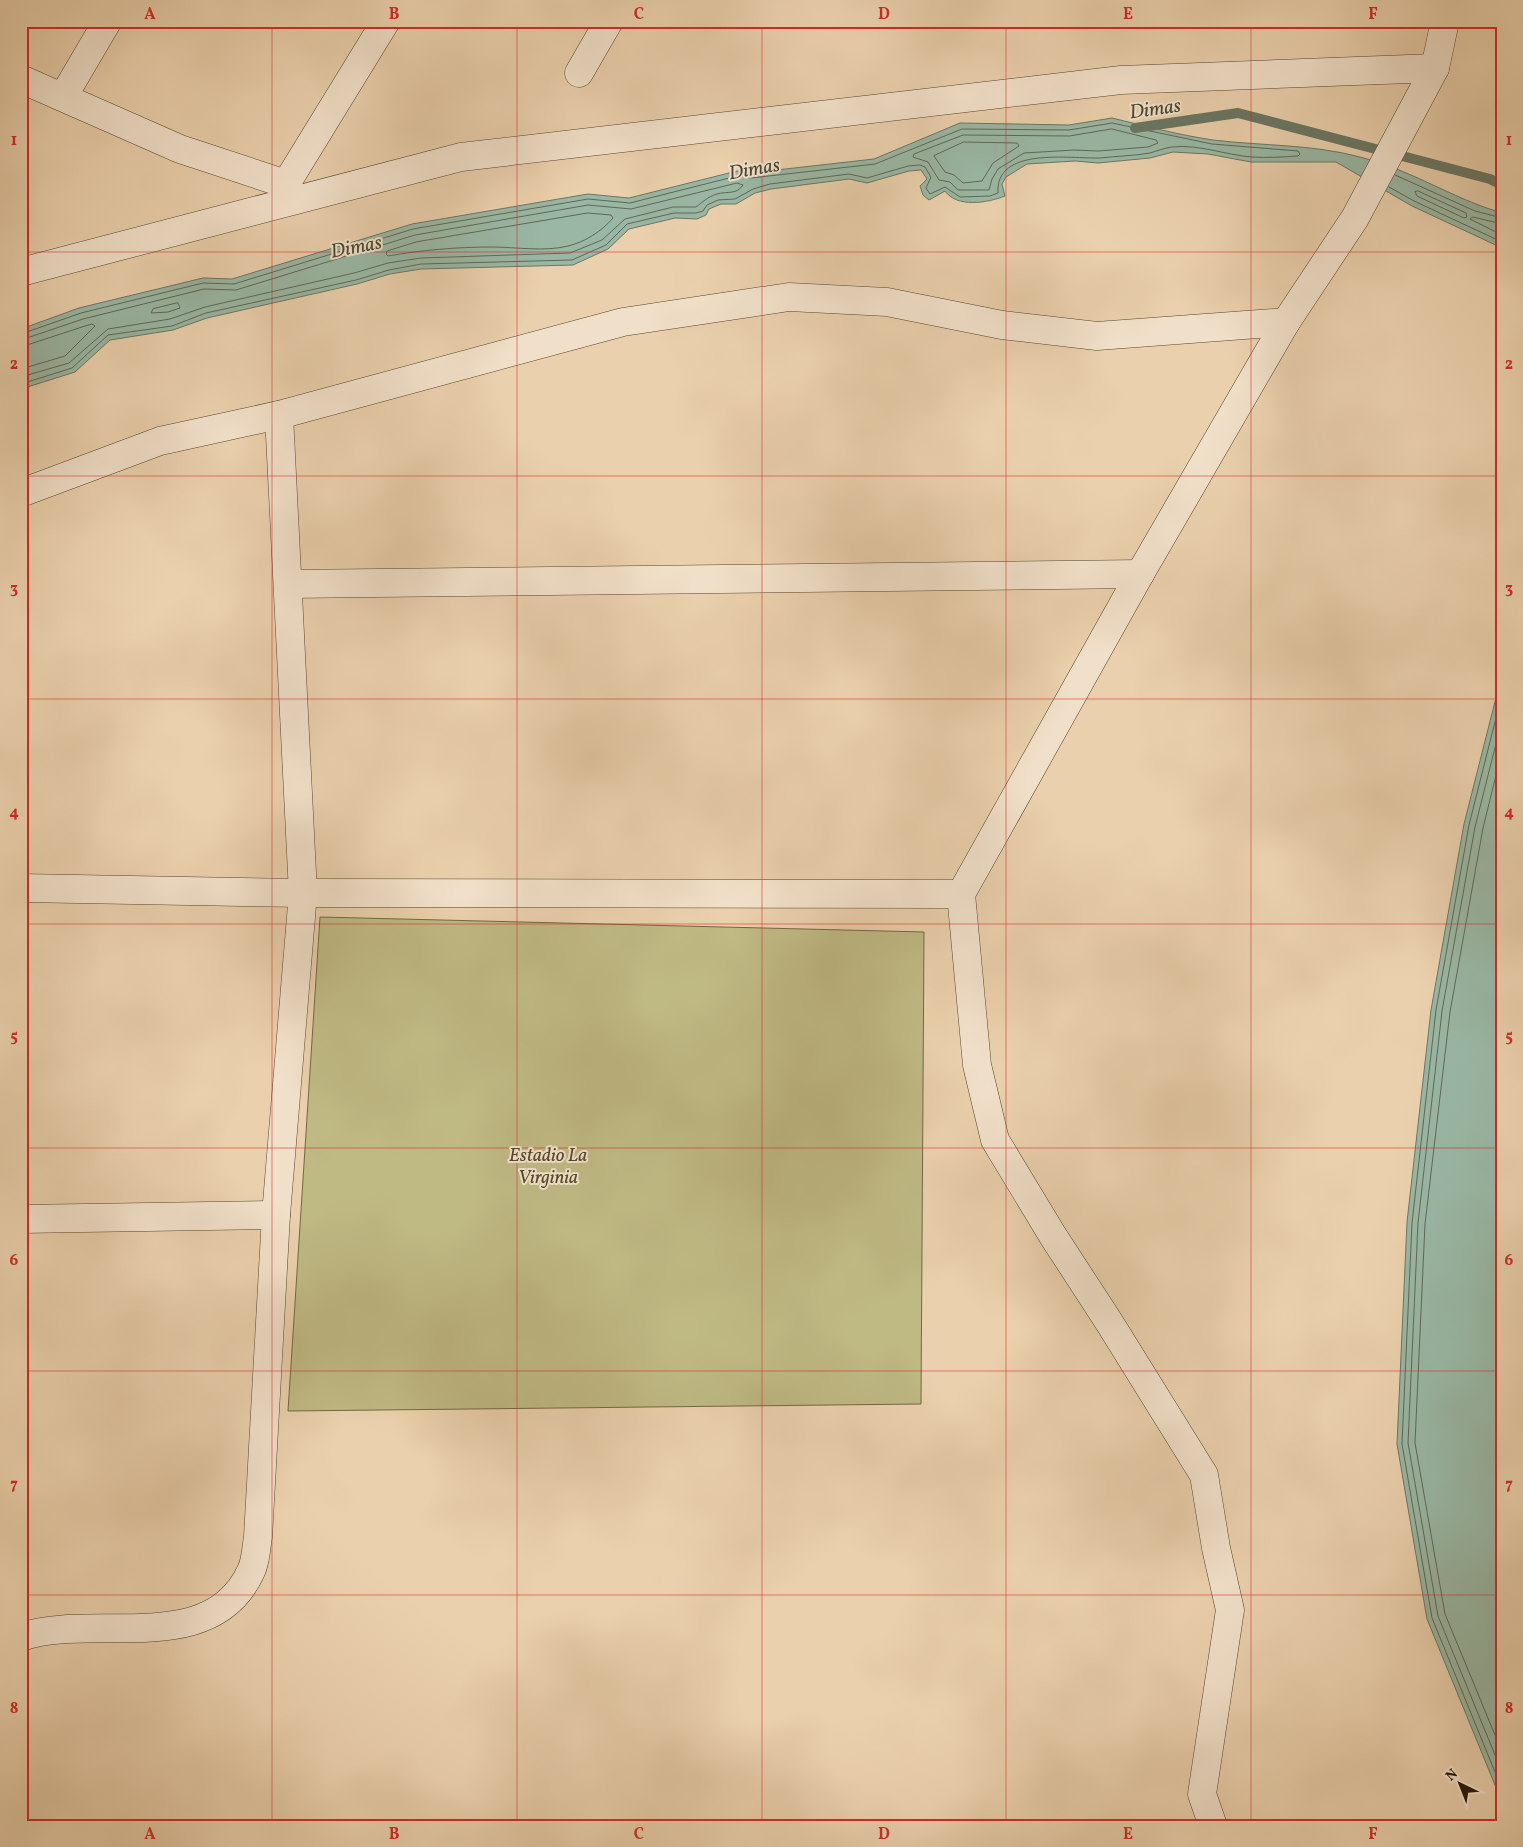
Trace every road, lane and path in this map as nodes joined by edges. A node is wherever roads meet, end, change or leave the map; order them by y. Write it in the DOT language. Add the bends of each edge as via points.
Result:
graph roads {
  1 [pos="386,21"];
  2 [pos="609,21"];
  3 [pos="1445,21"];
  4 [pos="107,22"];
  5 [pos="1435,68"];
  6 [pos="579,73"];
  7 [pos="21,79"];
  8 [pos="63,97"];
  9 [pos="21,272"];
  10 [pos="1286,322"];
  11 [pos="279,415"];
  12 [pos="21,493"];
  13 [pos="1140,574"];
  14 [pos="288,584"];
  15 [pos="21,888"];
  16 [pos="303,894"];
  17 [pos="961,894"];
  18 [pos="276,1215"];
  19 [pos="21,1219"];
  20 [pos="21,1637"];
  21 [pos="1213,1826"];
  1 -- 8 [label="street" via="286,184 180,149"];
  2 -- 6 [label="street"];
  3 -- 5 [label="street"];
  4 -- 8 [label="street"];
  5 -- 9 [label="street" via="1121,80 461,158"];
  5 -- 10 [label="street" via="1355,218"];
  7 -- 8 [label="street"];
  10 -- 11 [label="street" via="1097,336 1002,325 887,302 789,297 623,322"];
  10 -- 13 [label="street"];
  11 -- 12 [label="street" via="160,441"];
  11 -- 14 [label="street"];
  13 -- 14 [label="street"];
  13 -- 17 [label="street"];
  14 -- 16 [label="street"];
  15 -- 16 [label="street"];
  16 -- 17 [label="street"];
  16 -- 18 [label="street"];
  17 -- 21 [label="street" via="977,1065 995,1140 1204,1475 1230,1610 1202,1794"];
  18 -- 19 [label="street"];
  18 -- 20 [label="street" via="258,1537 251,1570 232,1600 204,1619 178,1626 86,1628"];
}
